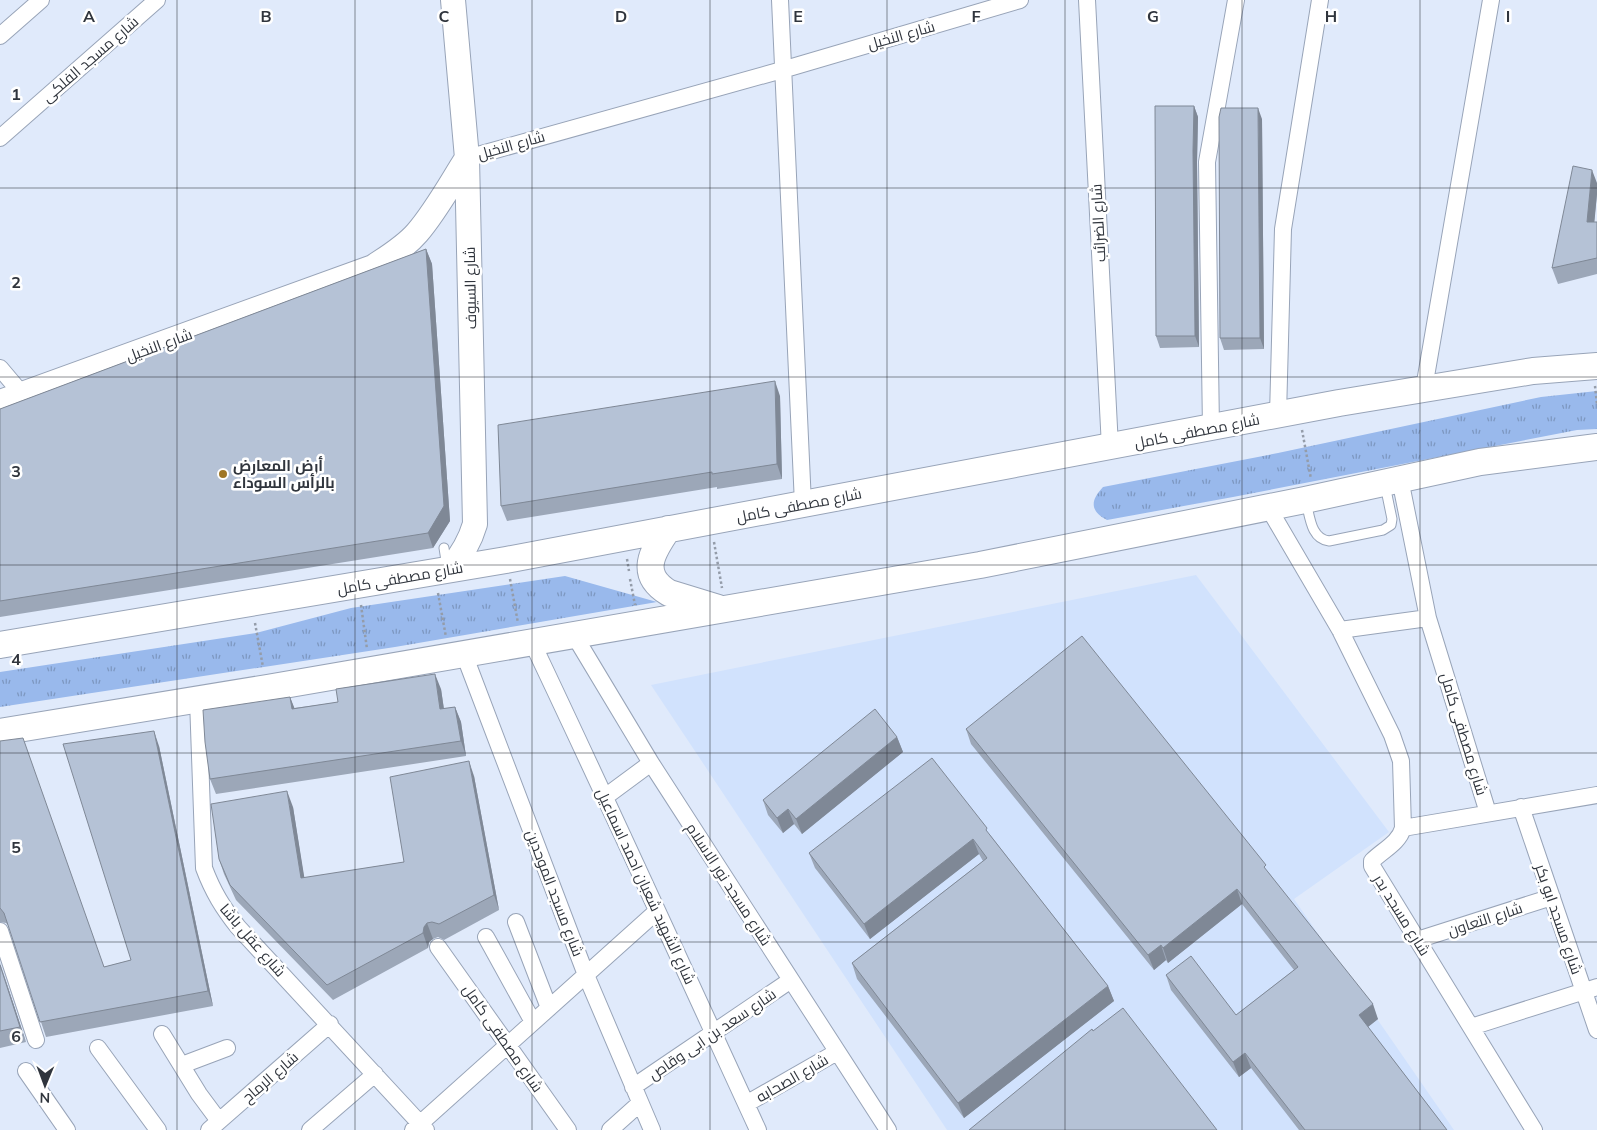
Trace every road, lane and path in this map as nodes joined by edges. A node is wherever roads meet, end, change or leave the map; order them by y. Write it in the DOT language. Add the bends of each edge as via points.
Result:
graph roads {
  1 [pos="41,0"];
  2 [pos="157,0"];
  3 [pos="453,0"];
  4 [pos="780,0"];
  5 [pos="1020,0"];
  6 [pos="1087,0"];
  7 [pos="1236,0"];
  8 [pos="1320,0"];
  9 [pos="1491,0"];
  10 [pos="0,36"];
  11 [pos="782,70"];
  12 [pos="0,138"];
  13 [pos="467,158"];
  14 [pos="1597,366"];
  15 [pos="0,368"];
  16 [pos="1424,388"];
  17 [pos="22,394"];
  18 [pos="0,402"];
  19 [pos="1288,413"];
  20 [pos="1211,428"];
  21 [pos="1110,447"];
  22 [pos="1597,447"];
  23 [pos="1393,481"];
  24 [pos="1310,499"];
  25 [pos="803,504"];
  26 [pos="1268,507"];
  27 [pos="710,522"];
  28 [pos="668,529"];
  29 [pos="506,560"];
  30 [pos="444,565"];
  31 [pos="358,585"];
  32 [pos="252,603"];
  33 [pos="724,609"];
  34 [pos="1428,618"];
  35 [pos="1340,630"];
  36 [pos="574,635"];
  37 [pos="527,643"];
  38 [pos="0,645"];
  39 [pos="457,655"];
  40 [pos="370,670"];
  41 [pos="267,688"];
  42 [pos="198,700"];
  43 [pos="0,732"];
  44 [pos="651,763"];
  45 [pos="1597,795"];
  46 [pos="605,797"];
  47 [pos="1521,807"];
  48 [pos="1488,813"];
  49 [pos="1403,828"];
  50 [pos="1552,897"];
  51 [pos="656,912"];
  52 [pos="516,922"];
  53 [pos="0,931"];
  54 [pos="486,937"];
  55 [pos="1417,940"];
  56 [pos="438,947"];
  57 [pos="586,975"];
  58 [pos="791,980"];
  59 [pos="1590,990"];
  60 [pos="549,1008"];
  61 [pos="533,1022"];
  62 [pos="330,1024"];
  63 [pos="1471,1027"];
  64 [pos="1597,1030"];
  65 [pos="713,1032"];
  66 [pos="162,1034"];
  67 [pos="36,1040"];
  68 [pos="508,1045"];
  69 [pos="98,1048"];
  70 [pos="227,1048"];
  71 [pos="837,1052"];
  72 [pos="182,1065"];
  73 [pos="26,1071"];
  74 [pos="375,1074"];
  75 [pos="633,1087"];
  76 [pos="640,1104"];
  77 [pos="746,1104"];
  78 [pos="214,1126"];
  79 [pos="420,1128"];
  80 [pos="67,1130"];
  81 [pos="158,1130"];
  82 [pos="310,1130"];
  83 [pos="568,1130"];
  84 [pos="610,1130"];
  85 [pos="652,1130"];
  86 [pos="758,1130"];
  87 [pos="887,1130"];
  88 [pos="1534,1130"];
  1 -- 10 [label="street"];
  2 -- 12 [label="street, شارع مسجد الفلكى"];
  3 -- 13 [label="main road, شارع السيوف"];
  4 -- 11 [label="street"];
  5 -- 11 [label="street, شارع النخيل"];
  6 -- 21 [label="street, شارع الضرائب"];
  7 -- 20 [label="street" via="1207,162"];
  8 -- 19 [label="street" via="1283,229"];
  9 -- 16 [label="street"];
  11 -- 13 [label="street, شارع النخيل"];
  11 -- 25 [label="street"];
  13 -- 17 [label="main road, شارع النخيل" via="416,235 373,267"];
  13 -- 30 [label="main road, شارع السيوف" via="475,524 464,551"];
  14 -- 16 [label="main road, شارع مصطفى كامل" via="1533,371"];
  15 -- 17 [label="street"];
  16 -- 19 [label="main road, شارع مصطفى كامل"];
  17 -- 18 [label="main road, شارع النخيل"];
  19 -- 20 [label="main road, شارع مصطفى كامل"];
  19 -- 24 [label="path"];
  20 -- 21 [label="main road, شارع مصطفى كامل"];
  21 -- 25 [label="main road, شارع مصطفى كامل"];
  22 -- 23 [label="main road" via="1480,462"];
  23 -- 24 [label="main road"];
  23 -- 24 [label="lane" via="1392,519 1383,530 1329,541 1321,539 1315,533"];
  23 -- 34 [label="street, شارع مصطفى كامل"];
  24 -- 26 [label="main road"];
  25 -- 27 [label="main road, شارع مصطفى كامل"];
  26 -- 33 [label="main road" via="990,563"];
  26 -- 35 [label="street"];
  27 -- 28 [label="main road, شارع مصطفى كامل"];
  27 -- 33 [label="path"];
  28 -- 29 [label="main road, شارع مصطفى كامل"];
  28 -- 33 [label="main road" via="652,556 655,579 669,592"];
  29 -- 30 [label="main road, شارع مصطفى كامل"];
  29 -- 37 [label="path"];
  30 -- 31 [label="main road, شارع مصطفى كامل"];
  30 -- 39 [label="path"];
  31 -- 32 [label="main road, شارع مصطفى كامل"];
  31 -- 40 [label="path"];
  32 -- 38 [label="main road, شارع مصطفى كامل"];
  32 -- 41 [label="path"];
  33 -- 36 [label="main road"];
  34 -- 35 [label="street"];
  34 -- 48 [label="street, شارع مصطفى كامل"];
  35 -- 49 [label="street" via="1397,748 1402,774"];
  36 -- 37 [label="main road"];
  36 -- 44 [label="street, شارع مسجد نور الاسلام"];
  37 -- 39 [label="main road"];
  37 -- 46 [label="street, شارع الشهيد شعبان احمد اسماعيل"];
  39 -- 40 [label="main road"];
  39 -- 57 [label="street, شارع مسجد الموحدين"];
  40 -- 41 [label="main road"];
  41 -- 42 [label="main road"];
  42 -- 43 [label="main road"];
  42 -- 62 [label="street, شارع عقل باشا" via="204,868 212,890 238,927"];
  44 -- 46 [label="street"];
  44 -- 58 [label="street, شارع مسجد نور الاسلام"];
  45 -- 47 [label="street"];
  46 -- 51 [label="street, شارع الشهيد شعبان احمد اسماعيل"];
  47 -- 48 [label="street"];
  47 -- 50 [label="street, شارع مسجد ابو بكر"];
  48 -- 49 [label="street"];
  49 -- 55 [label="street, شارع مسجد بدر" via="1397,840 1371,864"];
  50 -- 55 [label="street, شارع التعاون"];
  50 -- 59 [label="street, شارع مسجد ابو بكر"];
  51 -- 57 [label="street"];
  51 -- 65 [label="street, شارع الشهيد شعبان احمد اسماعيل"];
  52 -- 60 [label="street"];
  53 -- 67 [label="street"];
  54 -- 61 [label="street"];
  55 -- 63 [label="street, شارع مسجد بدر"];
  56 -- 68 [label="street, شارع مصطفى كامل"];
  57 -- 60 [label="street"];
  57 -- 75 [label="street, شارع مسجد الموحدين"];
  58 -- 65 [label="street, شارع سعد بن ابى وقاص"];
  58 -- 71 [label="street, شارع مسجد نور الاسلام"];
  59 -- 63 [label="street"];
  59 -- 64 [label="street, شارع مسجد ابو بكر"];
  60 -- 61 [label="street"];
  61 -- 68 [label="street"];
  62 -- 74 [label="street, شارع عقل باشا"];
  62 -- 78 [label="street, شارع الرماح"];
  63 -- 88 [label="street, شارع مسجد بدر"];
  65 -- 75 [label="street, شارع سعد بن ابى وقاص"];
  65 -- 77 [label="street, شارع الشهيد شعبان احمد اسماعيل"];
  66 -- 72 [label="street"];
  68 -- 79 [label="street"];
  68 -- 83 [label="street, شارع مصطفى كامل"];
  69 -- 81 [label="street"];
  70 -- 72 [label="street"];
  71 -- 77 [label="street, شارع الصحابه"];
  71 -- 87 [label="street, شارع مسجد نور الاسلام"];
  72 -- 78 [label="street"];
  73 -- 80 [label="street"];
  74 -- 79 [label="street, شارع عقل باشا"];
  74 -- 82 [label="street"];
  75 -- 76 [label="street, شارع مسجد الموحدين"];
  76 -- 84 [label="street"];
  76 -- 85 [label="street, شارع مسجد الموحدين"];
  77 -- 86 [label="street, شارع الشهيد شعبان احمد اسماعيل"];
}
